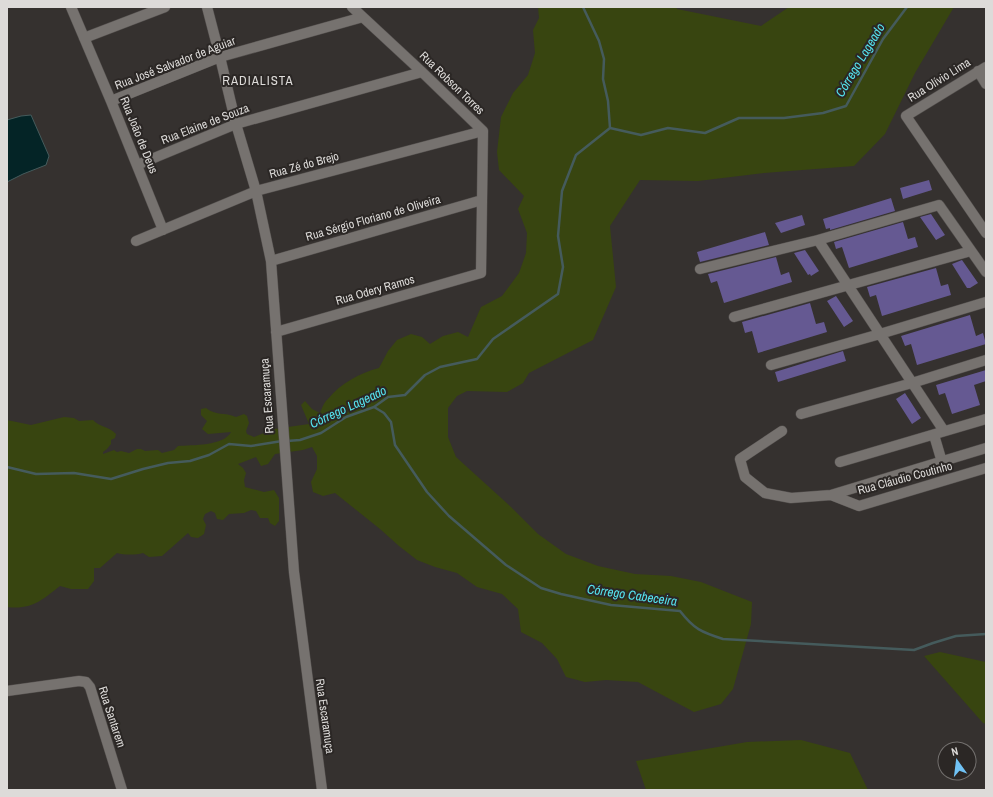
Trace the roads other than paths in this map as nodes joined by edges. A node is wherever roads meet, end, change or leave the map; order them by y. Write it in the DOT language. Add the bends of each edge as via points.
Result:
graph roads {
  1 [pos="71,7"];
  2 [pos="165,7"];
  3 [pos="206,7"];
  4 [pos="352,7"];
  5 [pos="363,17"];
  6 [pos="84,38"];
  7 [pos="220,57"];
  8 [pos="982,69"];
  9 [pos="422,72"];
  10 [pos="986,84"];
  11 [pos="111,101"];
  12 [pos="236,124"];
  13 [pos="483,131"];
  14 [pos="137,165"];
  15 [pos="256,191"];
  16 [pos="482,200"];
  17 [pos="163,230"];
  18 [pos="986,233"];
  19 [pos="818,240"];
  20 [pos="136,241"];
  21 [pos="971,251"];
  22 [pos="272,261"];
  23 [pos="700,269"];
  24 [pos="986,272"];
  25 [pos="481,273"];
  26 [pos="848,285"];
  27 [pos="986,302"];
  28 [pos="734,317"];
  29 [pos="276,332"];
  30 [pos="880,334"];
  31 [pos="986,360"];
  32 [pos="771,365"];
  33 [pos="912,383"];
  34 [pos="801,414"];
  35 [pos="986,419"];
  36 [pos="782,431"];
  37 [pos="944,431"];
  38 [pos="934,435"];
  39 [pos="986,448"];
  40 [pos="975,452"];
  41 [pos="840,462"];
  42 [pos="942,462"];
  43 [pos="983,469"];
  44 [pos="831,495"];
  45 [pos="7,690"];
  46 [pos="122,790"];
  47 [pos="322,790"];
  1 -- 6 [label="street, Rua João de Deus"];
  2 -- 6 [label="street"];
  3 -- 7 [label="street, Rua Escaramuça"];
  4 -- 5 [label="street, Rua Robson Torres"];
  5 -- 7 [label="street, Rua José Salvador de Aguiar"];
  5 -- 9 [label="street, Rua Robson Torres"];
  6 -- 11 [label="street, Rua João de Deus"];
  7 -- 11 [label="street, Rua José Salvador de Aguiar"];
  7 -- 12 [label="street, Rua Escaramuça"];
  8 -- 10 [label="street"];
  8 -- 18 [label="street, Rua Olívio Lima" via="906,116"];
  9 -- 12 [label="street, Rua Elaine de Souza"];
  9 -- 13 [label="street, Rua Robson Torres"];
  11 -- 14 [label="street, Rua João de Deus"];
  12 -- 14 [label="street, Rua Elaine de Souza"];
  12 -- 15 [label="street, Rua Escaramuça"];
  13 -- 15 [label="street, Rua Zé do Brejo"];
  13 -- 16 [label="street, Rua Robson Torres"];
  14 -- 17 [label="street, Rua João de Deus"];
  15 -- 17 [label="street, Rua Zé do Brejo"];
  15 -- 22 [label="street, Rua Escaramuça"];
  16 -- 22 [label="street, Rua Sérgio Floriano de Oliveira"];
  16 -- 25 [label="street, Rua Robson Torres"];
  17 -- 20 [label="street, Rua Zé do Brejo"];
  19 -- 21 [label="street" via="939,205"];
  19 -- 23 [label="street"];
  19 -- 26 [label="street"];
  21 -- 24 [label="street"];
  21 -- 26 [label="street"];
  22 -- 29 [label="street, Rua Escaramuça"];
  25 -- 29 [label="street, Rua Odery Ramos"];
  26 -- 28 [label="street"];
  26 -- 30 [label="street"];
  27 -- 30 [label="street"];
  29 -- 47 [label="street, Rua Escaramuça" via="294,572"];
  30 -- 32 [label="street"];
  30 -- 33 [label="street"];
  31 -- 33 [label="street"];
  33 -- 34 [label="street"];
  33 -- 37 [label="street"];
  35 -- 37 [label="street"];
  36 -- 44 [label="street, Rua Cláudio Coutinho" via="740,459 745,477 765,493 791,498"];
  37 -- 38 [label="street"];
  38 -- 41 [label="street"];
  38 -- 42 [label="street"];
  39 -- 40 [label="street, Rua Cláudio Coutinho"];
  40 -- 42 [label="street, Rua Cláudio Coutinho"];
  40 -- 43 [label="street"];
  42 -- 44 [label="street, Rua Cláudio Coutinho"];
  43 -- 44 [label="street, Rua Cláudio Coutinho" via="859,506"];
  45 -- 46 [label="street, Rua Santarem" via="86,682 90,687"];
}
